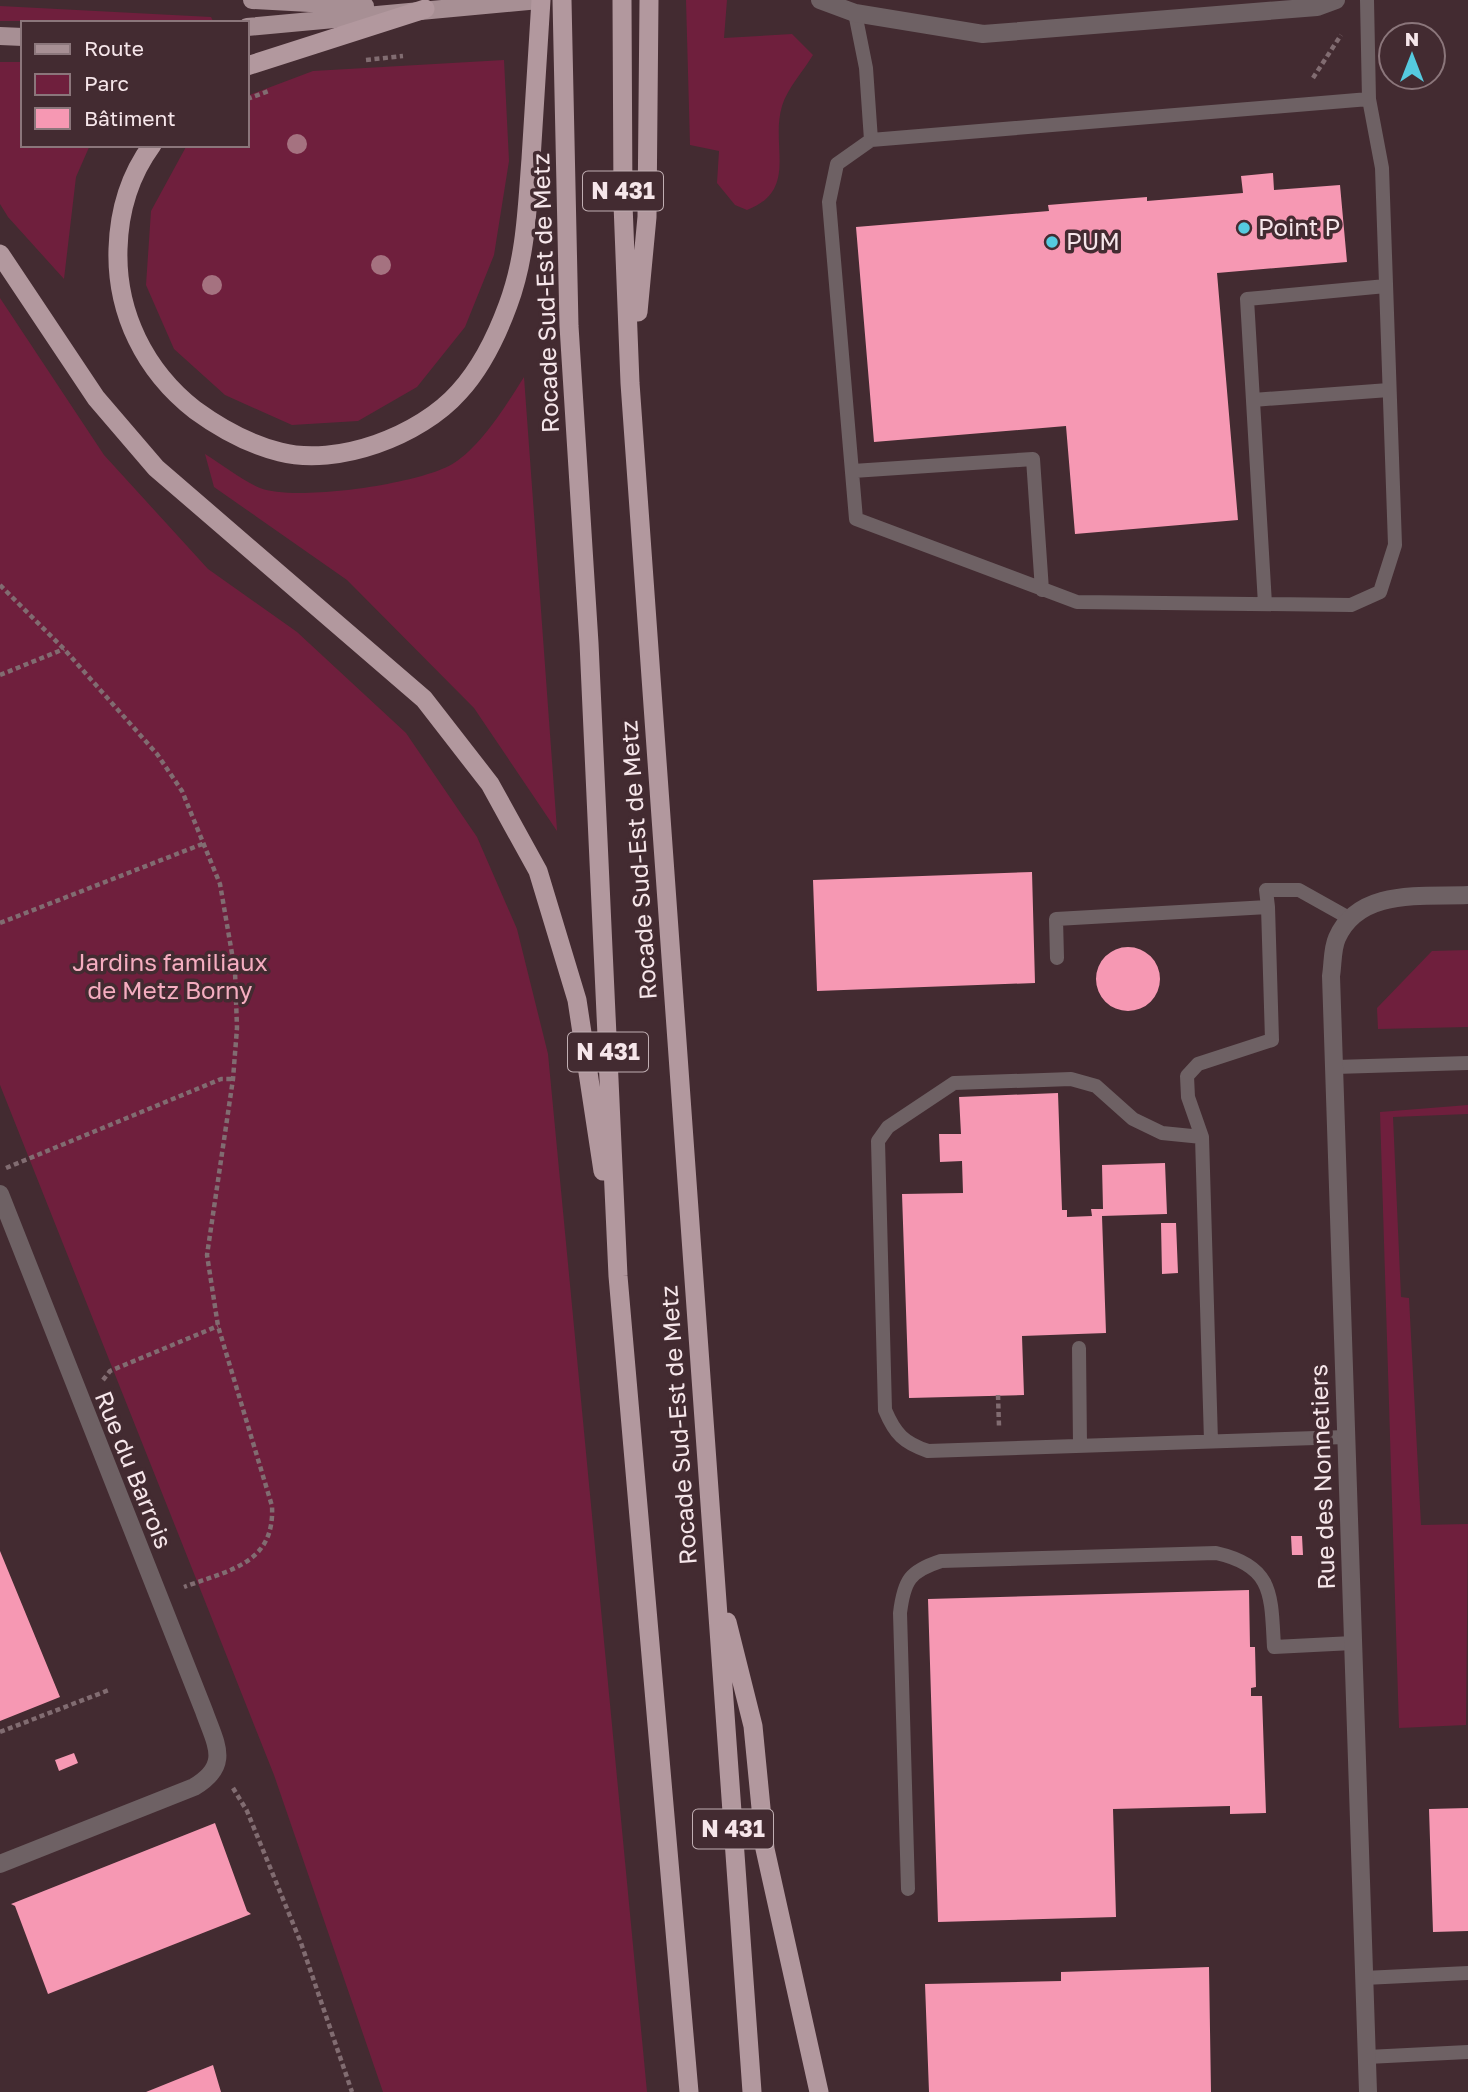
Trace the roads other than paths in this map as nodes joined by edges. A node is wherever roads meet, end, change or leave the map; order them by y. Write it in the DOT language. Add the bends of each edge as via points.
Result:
graph roads {
  1 [pos="252,0"];
  2 [pos="540,0"];
  3 [pos="562,0"];
  4 [pos="622,0"];
  5 [pos="649,0"];
  6 [pos="820,0"];
  7 [pos="1336,0"];
  8 [pos="1367,0"];
  9 [pos="425,9"];
  10 [pos="855,13"];
  11 [pos="248,27"];
  12 [pos="0,36"];
  13 [pos="21,37"];
  14 [pos="248,66"];
  15 [pos="1369,99"];
  16 [pos="871,140"];
  17 [pos="151,147"];
  18 [pos="0,254"];
  19 [pos="1386,286"];
  20 [pos="630,383"];
  21 [pos="1389,390"];
  22 [pos="1253,400"];
  23 [pos="853,471"];
  24 [pos="1042,590"];
  25 [pos="1265,604"];
  26 [pos="1468,895"];
  27 [pos="1268,907"];
  28 [pos="1349,918"];
  29 [pos="1057,958"];
  30 [pos="1468,1063"];
  31 [pos="1335,1067"];
  32 [pos="1202,1137"];
  33 [pos="0,1194"];
  34 [pos="618,1276"];
  35 [pos="1079,1348"];
  36 [pos="1346,1437"];
  37 [pos="1211,1441"];
  38 [pos="1080,1446"];
  39 [pos="714,1567"];
  40 [pos="1353,1643"];
  41 [pos="0,1864"];
  42 [pos="908,1889"];
  43 [pos="1468,1973"];
  44 [pos="1364,1978"];
  45 [pos="1468,2052"];
  46 [pos="1367,2057"];
  47 [pos="689,2092"];
  48 [pos="752,2092"];
  49 [pos="820,2092"];
  50 [pos="1368,2092"];
  1 -- 9 [label="main road"];
  2 -- 9 [label="main road"];
  2 -- 17 [label="highway" via="525,243 508,304 475,371 457,394 412,428 377,445 342,452 282,453 222,430 164,382 127,316 118,262 128,190"];
  3 -- 34 [label="highway, Rocade Sud-Est de Metz / N 431" via="569,326 589,643"];
  4 -- 20 [label="highway, Rocade Sud-Est de Metz / N 431"];
  5 -- 20 [label="highway" via="647,217"];
  6 -- 10 [label="street"];
  7 -- 10 [label="street" via="1317,7 983,34"];
  8 -- 15 [label="lane"];
  9 -- 11 [label="main road"];
  9 -- 14 [label="highway"];
  10 -- 16 [label="lane" via="866,68"];
  12 -- 13 [label="main road"];
  15 -- 16 [label="lane"];
  15 -- 19 [label="lane" via="1382,168"];
  16 -- 23 [label="lane" via="837,164 829,202"];
  18 -- 34 [label="highway" via="96,398 156,468 424,699 490,784 538,871 577,1000"];
  19 -- 21 [label="lane"];
  19 -- 22 [label="lane" via="1247,299"];
  20 -- 39 [label="highway, Rocade Sud-Est de Metz / N 431"];
  21 -- 22 [label="lane"];
  21 -- 25 [label="lane" via="1395,545 1380,592 1351,605"];
  22 -- 25 [label="lane"];
  23 -- 24 [label="lane" via="856,519"];
  23 -- 24 [label="lane" via="1033,460"];
  24 -- 25 [label="lane" via="1077,602"];
  26 -- 28 [label="street" via="1398,897 1369,904"];
  27 -- 28 [label="lane" via="1266,890 1299,890"];
  27 -- 29 [label="lane" via="1056,919"];
  27 -- 32 [label="lane" via="1272,1040 1198,1064 1187,1076 1188,1097"];
  28 -- 31 [label="street, Rue des Nonnetiers" via="1336,941 1331,976"];
  30 -- 31 [label="lane"];
  31 -- 36 [label="street, Rue des Nonnetiers"];
  32 -- 37 [label="lane"];
  32 -- 38 [label="lane" via="1162,1133 1133,1119 1096,1086 1071,1079 954,1083 888,1127 878,1141 885,1410 896,1434 928,1451"];
  33 -- 41 [label="street, Rue du Barrois" via="204,1711 218,1763 211,1777 194,1787"];
  34 -- 47 [label="highway, Rocade Sud-Est de Metz / N 431"];
  35 -- 38 [label="lane"];
  36 -- 37 [label="lane"];
  36 -- 40 [label="street, Rue des Nonnetiers"];
  37 -- 38 [label="lane"];
  39 -- 48 [label="highway, Rocade Sud-Est de Metz / N 431"];
  39 -- 49 [label="highway" via="753,1727 765,1849"];
  40 -- 42 [label="lane" via="1274,1647 1271,1593 1260,1574 1239,1558 1216,1553 942,1561 920,1568 904,1587 900,1613"];
  40 -- 44 [label="street, Rue des Nonnetiers"];
  43 -- 44 [label="lane"];
  44 -- 46 [label="street, Rue des Nonnetiers"];
  45 -- 46 [label="lane"];
  46 -- 50 [label="street, Rue des Nonnetiers"];
}
